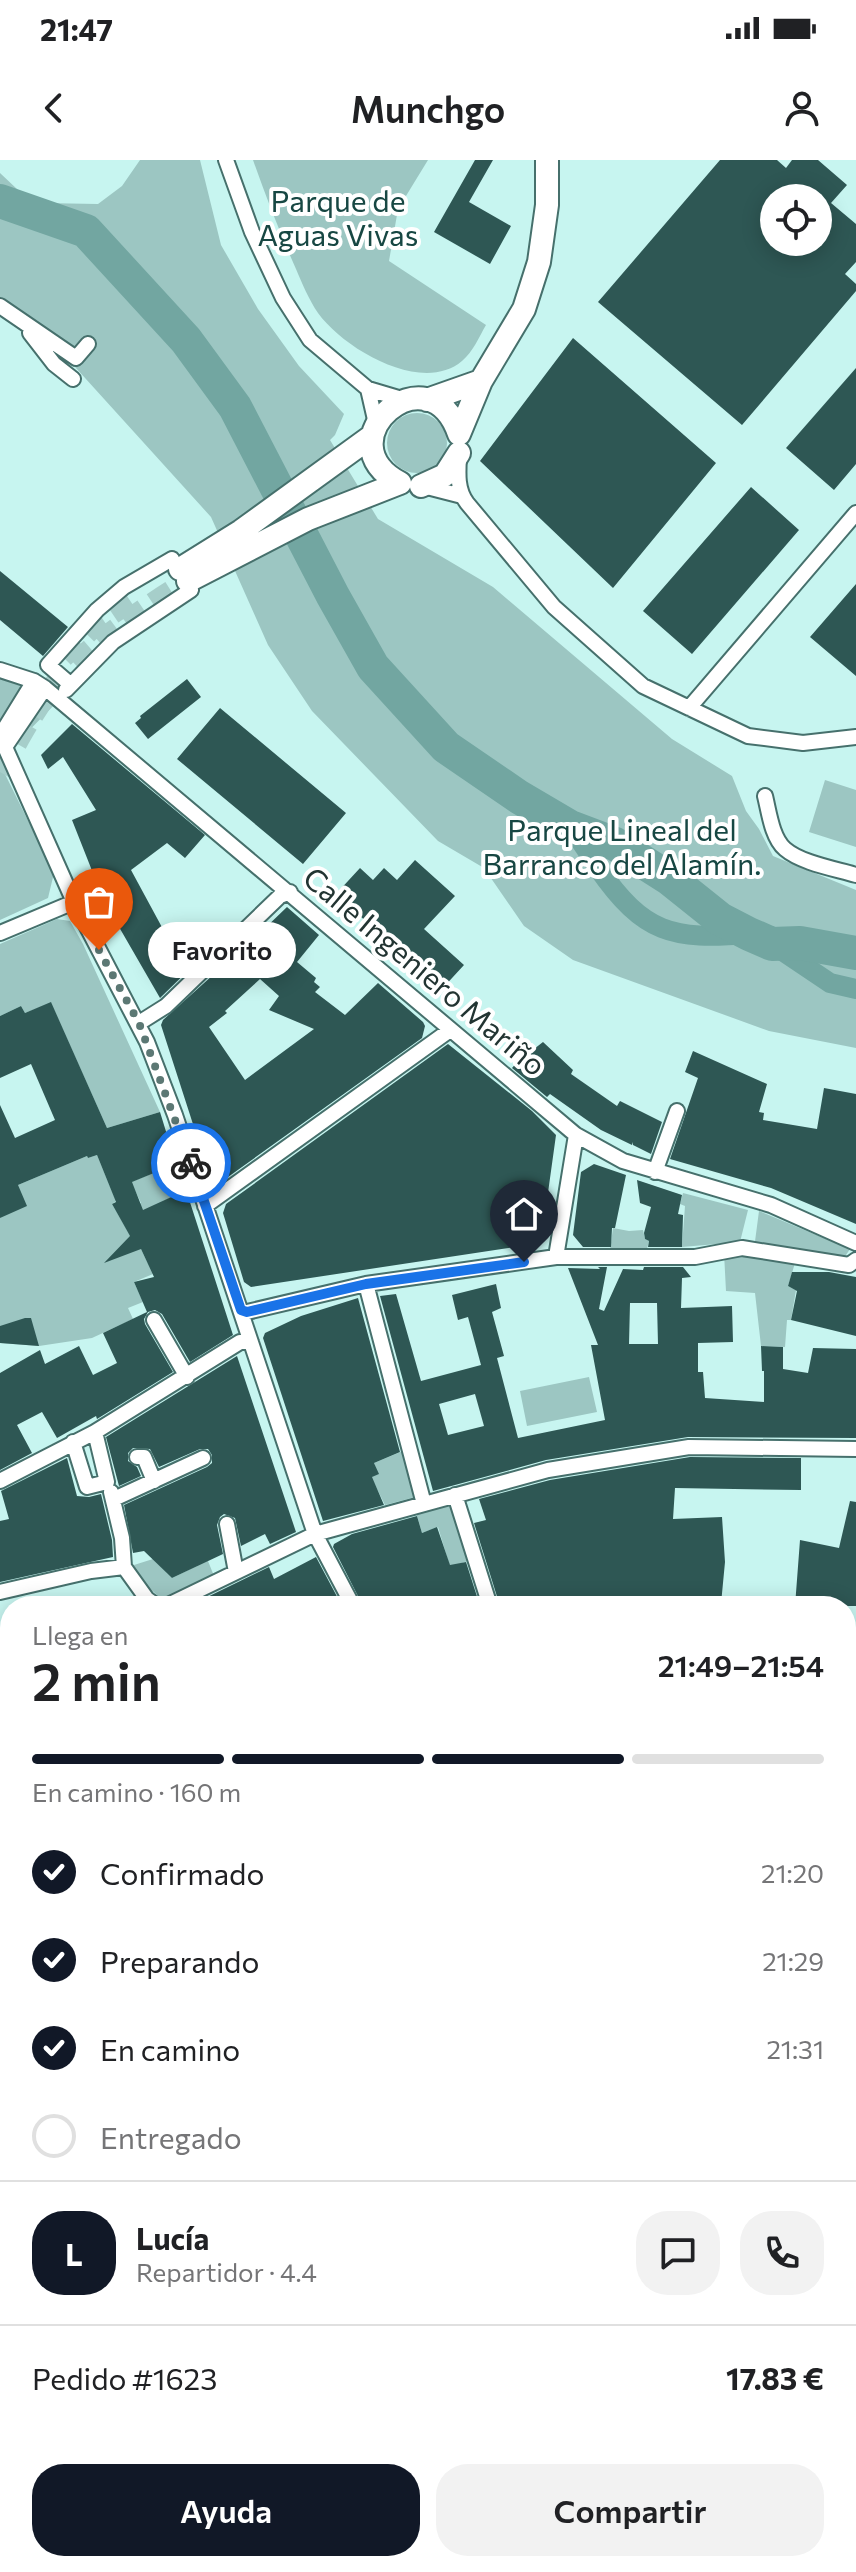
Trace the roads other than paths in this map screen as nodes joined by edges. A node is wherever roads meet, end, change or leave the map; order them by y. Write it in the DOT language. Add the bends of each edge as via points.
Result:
graph roads {
  1 [pos="226,160"];
  2 [pos="547,160"];
  3 [pos="0,306"];
  4 [pos="23,323"];
  5 [pos="88,344"];
  6 [pos="73,379"];
  7 [pos="481,381"];
  8 [pos="368,389"];
  9 [pos="416,400"];
  10 [pos="374,430"];
  11 [pos="459,443"];
  12 [pos="410,484"];
  13 [pos="462,496"];
  14 [pos="856,513"];
  15 [pos="246,539"];
  16 [pos="183,575"];
  17 [pos="0,670"];
  18 [pos="40,684"];
  19 [pos="70,684"];
  20 [pos="59,700"];
  21 [pos="689,708"];
  22 [pos="856,737"];
  23 [pos="2,741"];
  24 [pos="765,796"];
  25 [pos="856,875"];
  26 [pos="290,892"];
  27 [pos="74,902"];
  28 [pos="0,933"];
  29 [pos="139,1023"];
  30 [pos="450,1030"];
  31 [pos="677,1111"];
  32 [pos="576,1135"];
  33 [pos="655,1172"];
  34 [pos="205,1206"];
  35 [pos="856,1243"];
  36 [pos="556,1257"];
  37 [pos="856,1260"];
  38 [pos="366,1284"];
  39 [pos="241,1310"];
  40 [pos="154,1320"];
  41 [pos="251,1342"];
  42 [pos="187,1377"];
  43 [pos="95,1432"];
  44 [pos="73,1442"];
  45 [pos="856,1449"];
  46 [pos="137,1457"];
  47 [pos="203,1458"];
  48 [pos="0,1481"];
  49 [pos="154,1481"];
  50 [pos="107,1482"];
  51 [pos="455,1495"];
  52 [pos="114,1499"];
  53 [pos="424,1504"];
  54 [pos="227,1524"];
  55 [pos="315,1534"];
  56 [pos="124,1567"];
  57 [pos="236,1572"];
  58 [pos="6,1590"];
  59 [pos="145,1596"];
  60 [pos="187,1596"];
  61 [pos="348,1596"];
  62 [pos="487,1596"];
  1 -- 8 [label="street" via="283,298 310,340"];
  2 -- 7 [label="street" via="539,262 524,309"];
  3 -- 4 [label="street"];
  4 -- 5 [label="street" via="76,358"];
  4 -- 6 [label="street" via="54,364"];
  7 -- 9 [label="street"];
  7 -- 11 [label="street"];
  8 -- 9 [label="street"];
  8 -- 10 [label="street"];
  9 -- 10 [label="street" via="393,405"];
  9 -- 11 [label="street" via="448,412"];
  10 -- 12 [label="street" via="372,448 381,469"];
  10 -- 15 [label="street"];
  11 -- 12 [label="street" via="445,475"];
  11 -- 13 [label="street"];
  12 -- 13 [label="street"];
  12 -- 15 [label="street"];
  13 -- 21 [label="street" via="554,607 643,686"];
  14 -- 21 [label="street"];
  15 -- 16 [label="street"];
  16 -- 19 [label="street"];
  16 -- 19 [label="street" via="124,587 106,602 48,665"];
  17 -- 18 [label="street, Calle Ingeniero Mariño"];
  18 -- 20 [label="street, Calle Ingeniero Mariño"];
  18 -- 23 [label="street"];
  19 -- 20 [label="street"];
  20 -- 26 [label="street, Calle Ingeniero Mariño"];
  21 -- 22 [label="street" via="748,736 803,743"];
  23 -- 27 [label="street"];
  24 -- 25 [label="street" via="784,848"];
  26 -- 29 [label="street" via="166,1006"];
  26 -- 30 [label="street, Calle Ingeniero Mariño"];
  27 -- 28 [label="street"];
  27 -- 29 [label="street"];
  29 -- 34 [label="street"];
  30 -- 32 [label="street, Calle Ingeniero Mariño"];
  30 -- 34 [label="street"];
  31 -- 33 [label="street"];
  32 -- 33 [label="street, Calle Ingeniero Mariño"];
  32 -- 36 [label="street"];
  33 -- 35 [label="street, Calle Ingeniero Mariño" via="771,1205"];
  34 -- 39 [label="street"];
  36 -- 37 [label="street" via="695,1257 742,1248 849,1265"];
  36 -- 38 [label="street"];
  38 -- 39 [label="street"];
  38 -- 53 [label="street"];
  39 -- 41 [label="street"];
  40 -- 42 [label="street"];
  41 -- 42 [label="street" via="240,1342"];
  41 -- 55 [label="street"];
  42 -- 43 [label="street"];
  43 -- 44 [label="street"];
  43 -- 50 [label="street"];
  44 -- 48 [label="street"];
  44 -- 50 [label="street" via="87,1487"];
  45 -- 51 [label="street" via="689,1447 548,1470"];
  46 -- 49 [label="street" via="144,1457"];
  47 -- 49 [label="street"];
  49 -- 52 [label="street"];
  50 -- 52 [label="street"];
  51 -- 53 [label="street"];
  51 -- 62 [label="street"];
  52 -- 56 [label="street"];
  53 -- 55 [label="street"];
  54 -- 57 [label="street"];
  55 -- 57 [label="street"];
  55 -- 61 [label="street"];
  56 -- 58 [label="street"];
  56 -- 59 [label="street"];
  57 -- 60 [label="street"];
}
